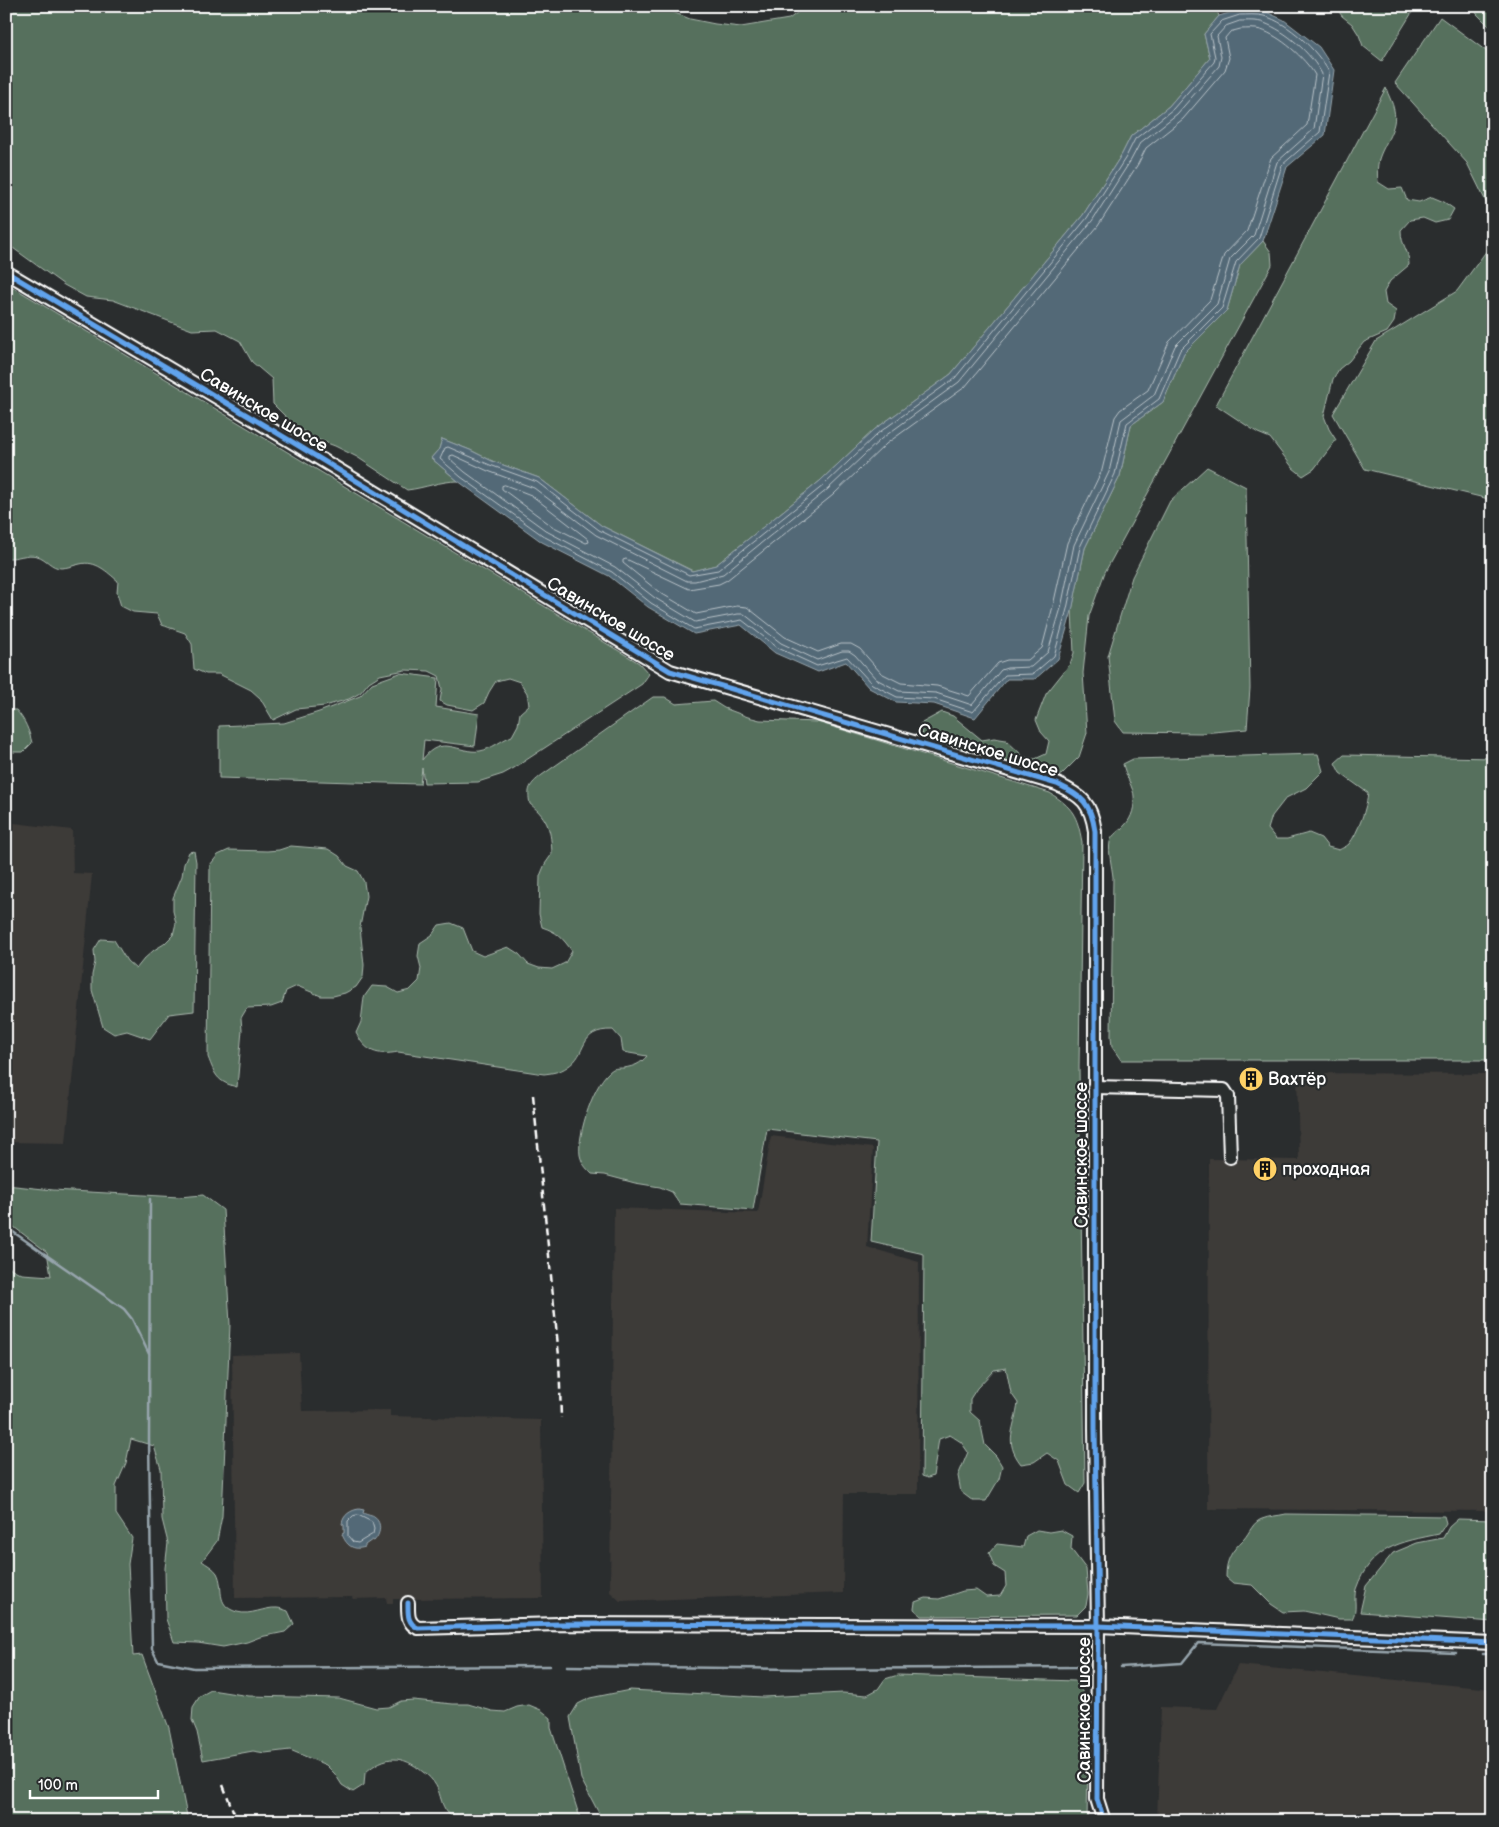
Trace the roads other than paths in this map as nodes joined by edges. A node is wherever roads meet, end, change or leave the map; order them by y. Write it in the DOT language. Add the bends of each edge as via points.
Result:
graph roads {
  1 [pos="6,272"];
  2 [pos="1094,1087"];
  3 [pos="1230,1157"];
  4 [pos="408,1603"];
  5 [pos="1098,1626"];
  6 [pos="1493,1643"];
  7 [pos="1097,1799"];
  8 [pos="1097,1821"];
  9 [pos="1104,1821"];
  1 -- 2 [label="street, Савинское шоссе" via="670,671 1057,784 1082,798 1093,818 1095,832"];
  2 -- 3 [label="street" via="1224,1090 1228,1096"];
  2 -- 5 [label="street, Савинское шоссе"];
  4 -- 5 [label="street" via="408,1618 418,1628 559,1624"];
  5 -- 6 [label="street"];
  5 -- 7 [label="street, Савинское шоссе"];
  7 -- 8 [label="street"];
  7 -- 9 [label="street, Савинское шоссе"];
}
